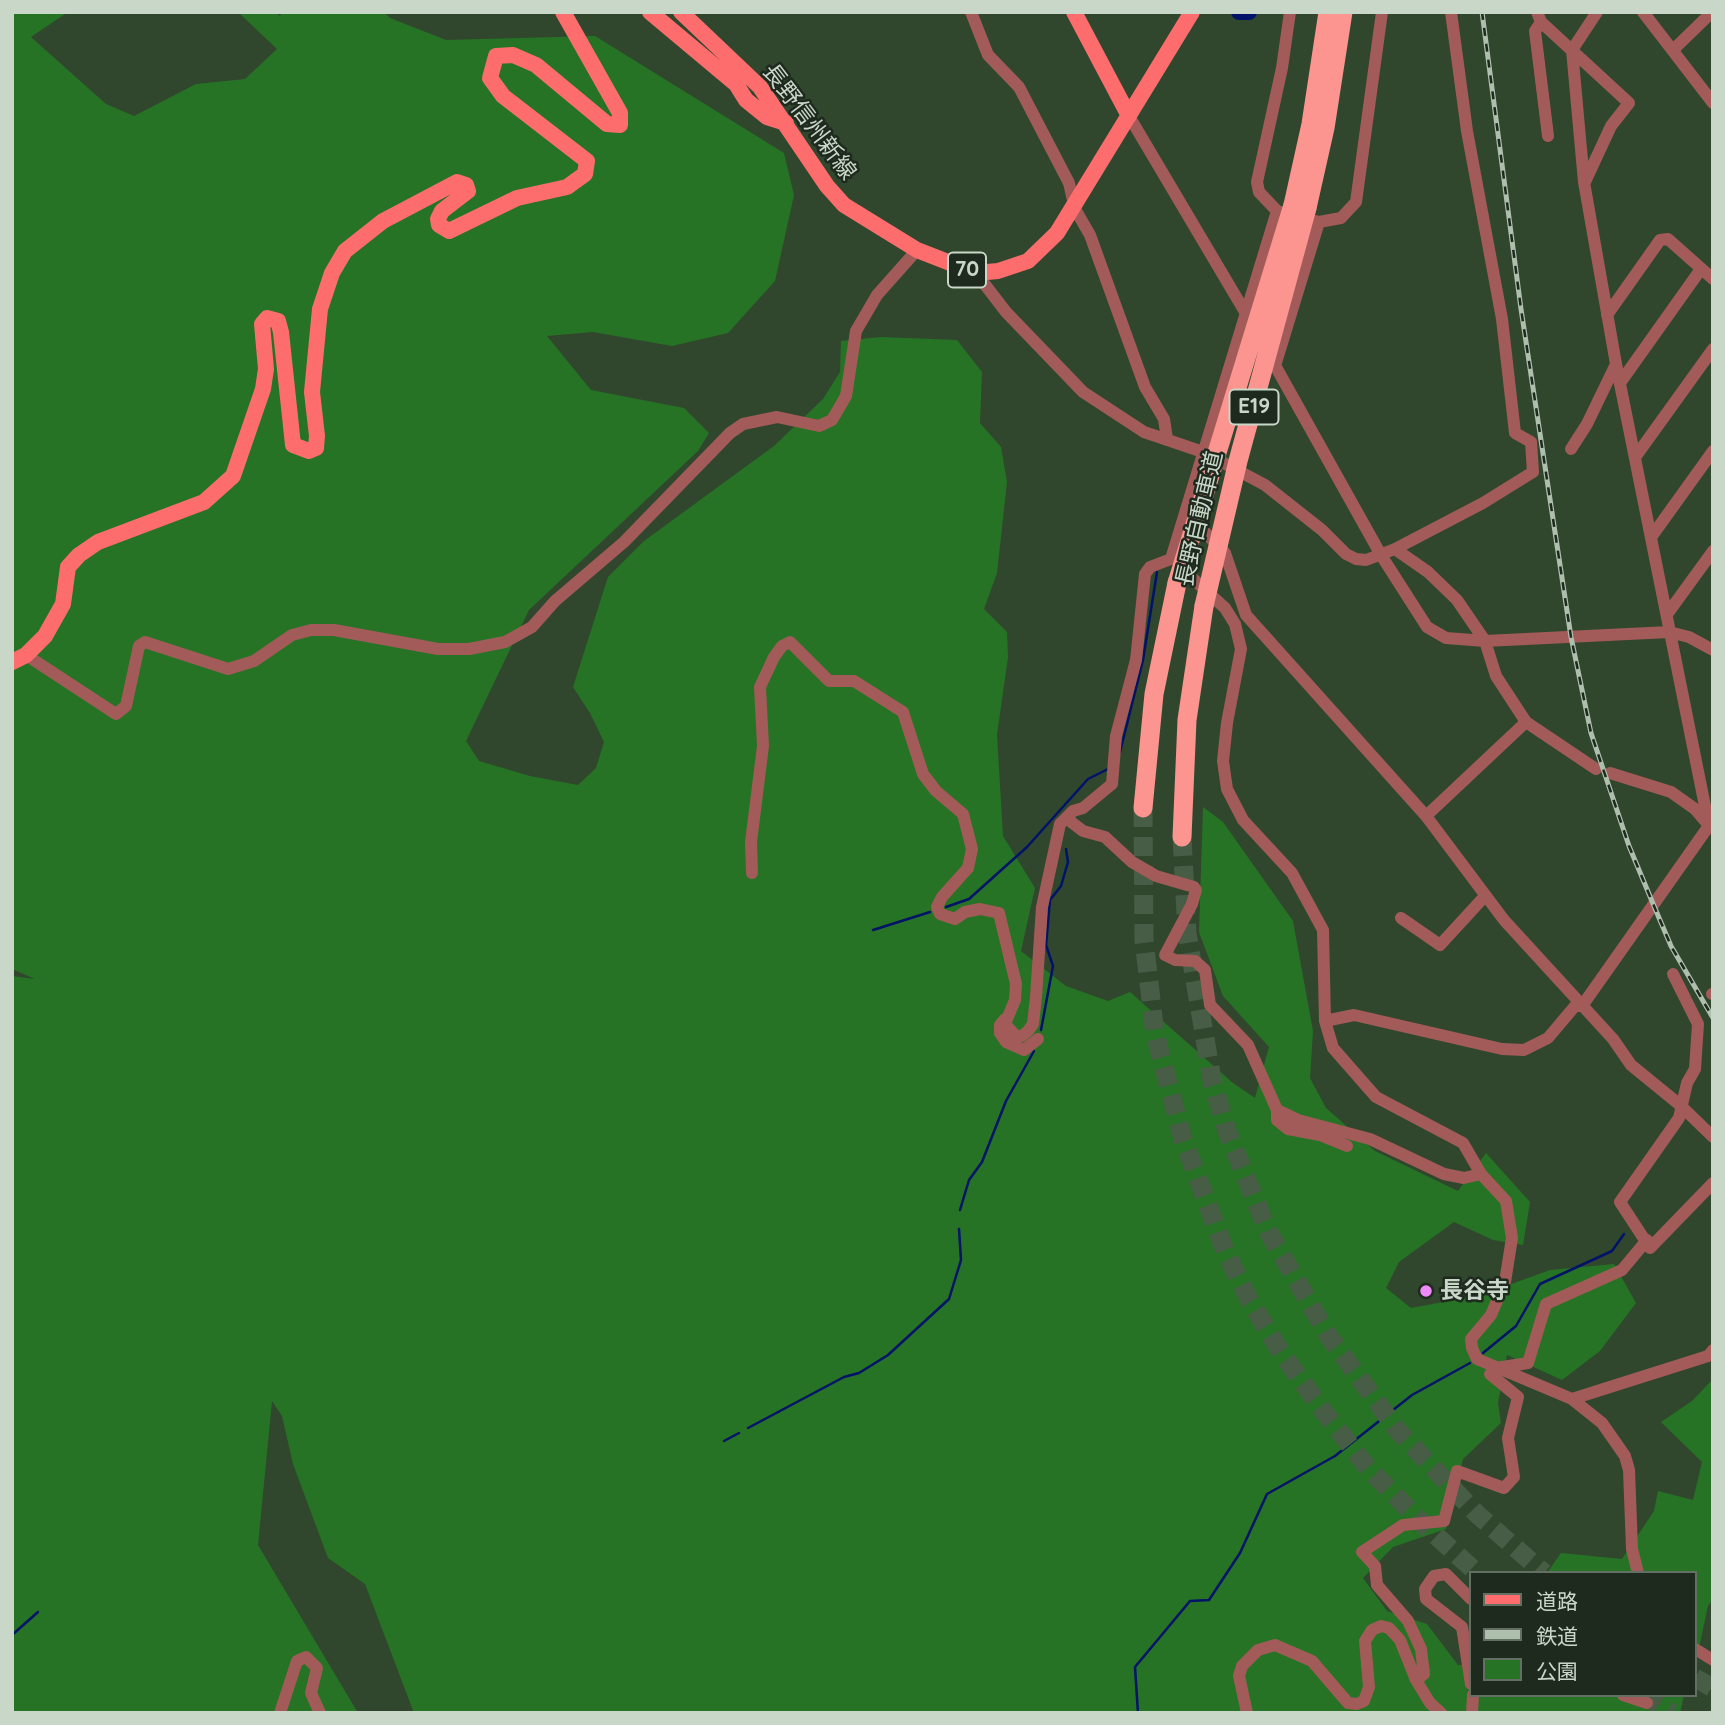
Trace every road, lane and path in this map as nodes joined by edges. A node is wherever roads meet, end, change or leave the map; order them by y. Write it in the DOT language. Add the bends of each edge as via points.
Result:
graph roads {
  1 [pos="563,12"];
  2 [pos="650,12"];
  3 [pos="681,12"];
  4 [pos="971,12"];
  5 [pos="1074,12"];
  6 [pos="1192,12"];
  7 [pos="1290,12"];
  8 [pos="1328,12"];
  9 [pos="1342,12"];
  10 [pos="1382,12"];
  11 [pos="1451,12"];
  12 [pos="1597,12"];
  13 [pos="1643,12"];
  14 [pos="1712,12"];
  15 [pos="1539,17"];
  16 [pos="1572,50"];
  17 [pos="1673,50"];
  18 [pos="1713,103"];
  19 [pos="1129,116"];
  20 [pos="786,123"];
  21 [pos="1548,136"];
  22 [pos="1584,182"];
  23 [pos="1074,209"];
  24 [pos="1299,212"];
  25 [pos="917,250"];
  26 [pos="1701,269"];
  27 [pos="976,273"];
  28 [pos="1713,279"];
  29 [pos="1246,314"];
  30 [pos="1608,315"];
  31 [pos="1713,349"];
  32 [pos="1616,364"];
  33 [pos="1275,366"];
  34 [pos="1620,383"];
  35 [pos="1167,439"];
  36 [pos="1571,449"];
  37 [pos="1203,452"];
  38 [pos="1636,456"];
  39 [pos="1710,459"];
  40 [pos="1184,511"];
  41 [pos="1652,536"];
  42 [pos="1395,549"];
  43 [pos="1713,551"];
  44 [pos="1381,555"];
  45 [pos="1171,559"];
  46 [pos="1668,612"];
  47 [pos="1670,632"];
  48 [pos="1485,641"];
  49 [pos="1712,649"];
  50 [pos="19,658"];
  51 [pos="1526,722"];
  52 [pos="1596,769"];
  53 [pos="1610,773"];
  54 [pos="1143,808"];
  55 [pos="1426,816"];
  56 [pos="1066,818"];
  57 [pos="1711,825"];
  58 [pos="1182,837"];
  59 [pos="752,873"];
  60 [pos="1485,896"];
  61 [pos="1401,918"];
  62 [pos="1673,974"];
  63 [pos="1582,1006"];
  64 [pos="1006,1019"];
  65 [pos="1325,1021"];
  66 [pos="1038,1039"];
  67 [pos="1680,1105"];
  68 [pos="1277,1110"];
  69 [pos="1713,1137"];
  70 [pos="1346,1146"];
  71 [pos="1481,1174"];
  72 [pos="1713,1183"];
  73 [pos="1647,1240"];
  74 [pos="1713,1350"];
  75 [pos="1496,1368"];
  76 [pos="1572,1399"];
  77 [pos="1638,1571"];
  78 [pos="1470,1598"];
  79 [pos="1470,1678"];
  80 [pos="1416,1680"];
  81 [pos="1629,1697"];
  82 [pos="1648,1704"];
  83 [pos="280,1713"];
  84 [pos="320,1713"];
  85 [pos="1247,1713"];
  86 [pos="1441,1713"];
  1 -- 50 [label="main road" via="620,113 620,125 607,124 536,65 513,55 496,56 491,78 503,96 587,161 585,174 567,187 517,198 449,231 438,219 468,191 466,185 452,183 383,221 345,251 320,309 312,392 316,448 309,451 293,445 281,332 278,321 267,318 262,324 266,369 262,389 233,476 204,502 98,542 79,555 68,567 63,604 45,636"];
  2 -- 20 [label="main road" via="736,84 746,100 767,117"];
  3 -- 20 [label="main road, 長野信州新線 / 70" via="760,88"];
  4 -- 23 [label="street" via="988,55 1019,87 1058,159 1074,196"];
  5 -- 19 [label="main road"];
  6 -- 19 [label="main road"];
  7 -- 24 [label="street" via="1257,182 1267,203"];
  8 -- 24 [label="highway, 長野自動車道 / E19"];
  9 -- 24 [label="highway, 長野自動車道 / E19" via="1327,115"];
  10 -- 24 [label="street" via="1356,202 1341,218"];
  11 -- 42 [label="street" via="1502,319 1516,433 1531,442 1533,472"];
  12 -- 16 [label="street"];
  13 -- 17 [label="street"];
  14 -- 17 [label="street"];
  15 -- 16 [label="street"];
  15 -- 21 [label="street" via="1535,31"];
  16 -- 22 [label="street"];
  16 -- 22 [label="street" via="1629,103 1611,126"];
  17 -- 18 [label="street"];
  19 -- 23 [label="main road, 70"];
  19 -- 29 [label="street"];
  20 -- 25 [label="main road, 長野信州新線 / 70" via="844,205"];
  22 -- 30 [label="street"];
  23 -- 27 [label="main road, 70" via="1028,261"];
  23 -- 35 [label="street" via="1090,235 1145,387 1164,419"];
  24 -- 29 [label="street"];
  24 -- 33 [label="street"];
  24 -- 54 [label="highway, 長野自動車道 / E19, bridge" via="1177,583 1154,694"];
  24 -- 58 [label="highway, 長野自動車道 / E19, bridge" via="1205,606 1187,720"];
  25 -- 27 [label="main road, 長野信州新線 / 70"];
  25 -- 50 [label="street" via="877,295 856,331 846,396 832,420 818,426 777,417 743,424 624,542 528,630 512,639 469,649 438,649 311,630 292,635 254,661 228,669 145,642 139,646 127,706 116,714"];
  26 -- 28 [label="street"];
  26 -- 30 [label="street" via="1668,239 1660,240"];
  26 -- 34 [label="street"];
  27 -- 35 [label="street" via="1006,312 1083,391 1144,432"];
  29 -- 33 [label="street"];
  29 -- 37 [label="street"];
  30 -- 32 [label="street"];
  31 -- 38 [label="street"];
  32 -- 34 [label="street"];
  32 -- 36 [label="street"];
  33 -- 44 [label="street"];
  34 -- 38 [label="street"];
  35 -- 37 [label="street"];
  37 -- 40 [label="street"];
  37 -- 44 [label="street" via="1265,485 1346,554 1366,560"];
  38 -- 41 [label="street"];
  39 -- 41 [label="street"];
  40 -- 45 [label="street"];
  40 -- 55 [label="street" via="1225,553 1246,615"];
  41 -- 46 [label="street"];
  42 -- 44 [label="street"];
  42 -- 48 [label="street" via="1457,600"];
  43 -- 46 [label="street"];
  44 -- 48 [label="street" via="1427,627 1446,638"];
  45 -- 56 [label="street" via="1150,567 1145,574 1136,660 1116,736 1112,784"];
  45 -- 65 [label="street" via="1225,608 1234,624 1241,649 1223,761 1227,789 1243,820 1293,873 1315,911 1323,930"];
  46 -- 47 [label="street"];
  47 -- 48 [label="street"];
  47 -- 49 [label="street"];
  47 -- 57 [label="street"];
  48 -- 51 [label="street" via="1496,676"];
  51 -- 52 [label="street"];
  51 -- 55 [label="street"];
  53 -- 57 [label="street" via="1671,792"];
  55 -- 60 [label="street"];
  56 -- 64 [label="street" via="1060,824 1042,907 1033,1024 1023,1036 1017,1035 1005,1024"];
  56 -- 68 [label="street" via="1083,831 1105,837 1156,876 1194,887 1192,904 1165,956 1195,961 1205,970 1210,1005 1248,1045"];
  57 -- 63 [label="street"];
  59 -- 64 [label="street" via="751,842 763,746 760,687 774,657 790,642 829,681 854,681 903,712 923,774 963,814 972,849 968,868 937,907 940,914 955,919 981,909 999,913 1016,984 1016,1000"];
  60 -- 61 [label="street" via="1440,945"];
  60 -- 63 [label="street"];
  62 -- 67 [label="street" via="1698,1024 1695,1069"];
  63 -- 65 [label="street" via="1575,1006 1548,1038 1524,1050 1354,1015"];
  63 -- 67 [label="street" via="1631,1065"];
  64 -- 66 [label="street" via="1000,1033 1006,1042 1024,1050"];
  65 -- 71 [label="street" via="1333,1048 1376,1097 1459,1140"];
  67 -- 69 [label="street"];
  67 -- 73 [label="street" via="1679,1118 1620,1202"];
  68 -- 70 [label="street" via="1277,1120 1287,1129"];
  68 -- 71 [label="street" via="1370,1139 1444,1174 1464,1178"];
  71 -- 75 [label="street" via="1506,1201 1512,1238 1505,1282 1490,1315 1471,1339 1477,1359"];
  72 -- 73 [label="street" via="1650,1248"];
  73 -- 75 [label="street" via="1622,1270 1546,1304 1528,1363"];
  74 -- 76 [label="street" via="1708,1356"];
  75 -- 76 [label="street"];
  75 -- 80 [label="street" via="1490,1374 1518,1396 1508,1438 1514,1477 1504,1488 1457,1471 1444,1521 1403,1525 1362,1552 1375,1566 1377,1586 1408,1622 1421,1649 1424,1674"];
  76 -- 77 [label="street" via="1602,1423 1625,1456"];
  78 -- 79 [label="street" via="1446,1574 1434,1576 1425,1588 1426,1599 1462,1627"];
  80 -- 85 [label="street" via="1400,1640 1385,1626 1372,1630 1365,1641 1369,1687 1364,1701 1357,1704 1342,1698 1312,1661 1275,1645 1258,1650 1242,1666 1239,1676"];
  80 -- 86 [label="street"];
  81 -- 82 [label="street"];
  83 -- 84 [label="street" via="297,1661 306,1657 317,1668 311,1693"];
}
